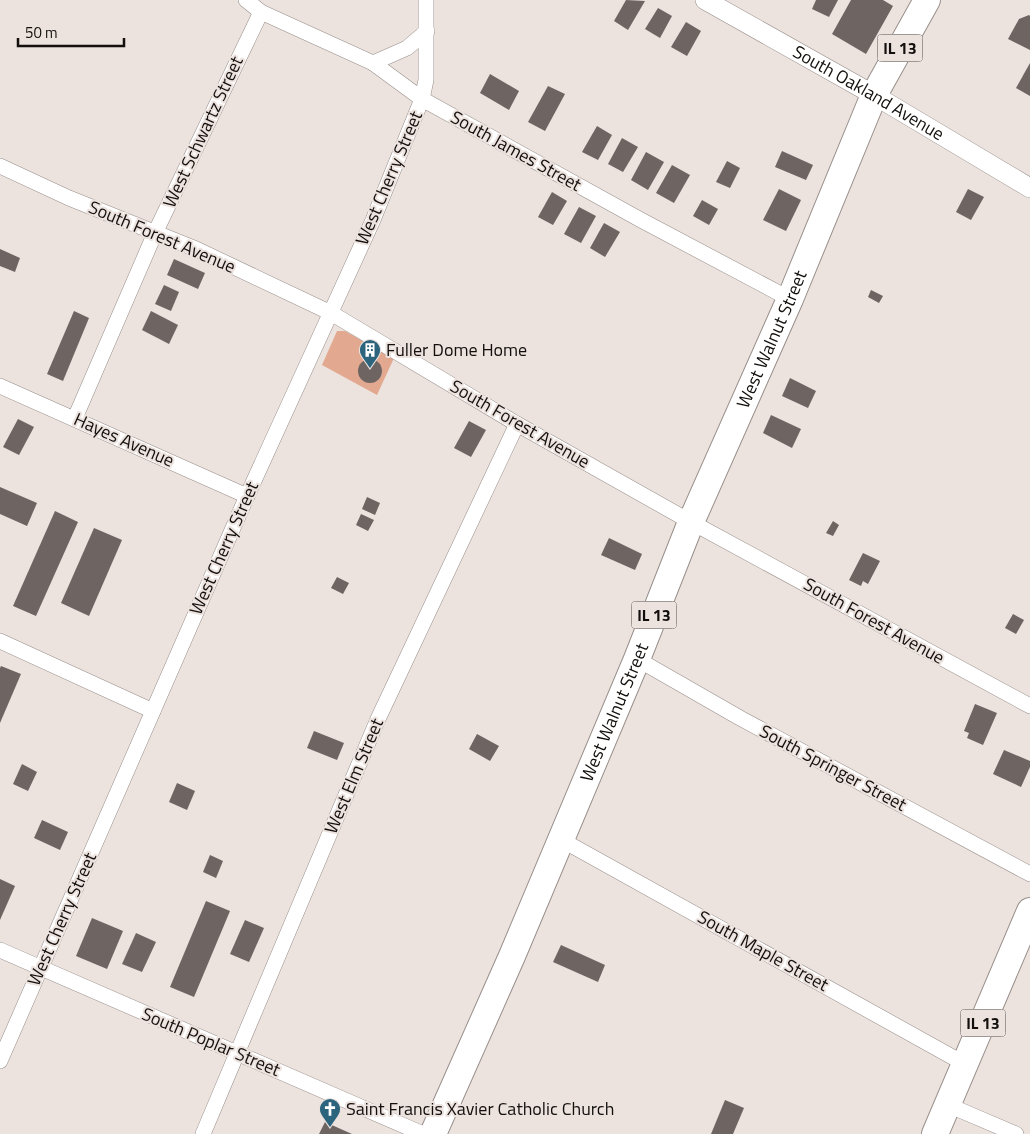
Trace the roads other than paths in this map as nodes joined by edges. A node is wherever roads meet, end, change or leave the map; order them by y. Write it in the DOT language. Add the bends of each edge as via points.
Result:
graph roads {
  1 [pos="246,0"];
  2 [pos="426,0"];
  3 [pos="705,0"];
  4 [pos="927,0"];
  5 [pos="261,12"];
  6 [pos="427,31"];
  7 [pos="373,63"];
  8 [pos="874,95"];
  9 [pos="422,99"];
  10 [pos="0,166"];
  11 [pos="1030,188"];
  12 [pos="156,233"];
  13 [pos="790,299"];
  14 [pos="331,313"];
  15 [pos="0,386"];
  16 [pos="75,418"];
  17 [pos="517,424"];
  18 [pos="247,496"];
  19 [pos="692,522"];
  20 [pos="0,641"];
  21 [pos="637,659"];
  22 [pos="1030,706"];
  23 [pos="153,711"];
  24 [pos="560,839"];
  25 [pos="1030,874"];
  26 [pos="1030,911"];
  27 [pos="0,950"];
  28 [pos="40,968"];
  29 [pos="237,1053"];
  30 [pos="0,1061"];
  31 [pos="965,1064"];
  32 [pos="948,1105"];
  33 [pos="203,1134"];
  34 [pos="423,1134"];
  35 [pos="433,1134"];
  36 [pos="935,1134"];
  37 [pos="1016,1134"];
  1 -- 5 [label="street, South James Street"];
  2 -- 6 [label="street, West Cherry Street"];
  3 -- 8 [label="street, South Oakland Avenue"];
  4 -- 8 [label="highway, IL 13"];
  5 -- 7 [label="street, South James Street"];
  5 -- 12 [label="street, West Schwartz Street"];
  6 -- 7 [label="street" via="407,48"];
  6 -- 9 [label="street, West Cherry Street" via="426,80"];
  7 -- 9 [label="street, South James Street"];
  8 -- 11 [label="street, South Oakland Avenue"];
  8 -- 13 [label="highway, West Walnut Street / IL 13"];
  9 -- 13 [label="street, South James Street"];
  9 -- 14 [label="street, West Cherry Street"];
  10 -- 12 [label="street, South Forest Avenue"];
  12 -- 14 [label="street, South Forest Avenue"];
  12 -- 16 [label="street, West Schwartz Street"];
  13 -- 19 [label="highway, West Walnut Street / IL 13"];
  14 -- 17 [label="street, South Forest Avenue"];
  14 -- 18 [label="street, West Cherry Street"];
  15 -- 16 [label="street, Hayes Avenue"];
  16 -- 18 [label="street, Hayes Avenue"];
  17 -- 19 [label="street, South Forest Avenue"];
  17 -- 29 [label="street, West Elm Street" via="378,719"];
  18 -- 23 [label="street, West Cherry Street"];
  19 -- 21 [label="highway, West Walnut Street / IL 13"];
  19 -- 22 [label="street, South Forest Avenue"];
  20 -- 23 [label="street"];
  21 -- 24 [label="highway, West Walnut Street / IL 13"];
  21 -- 25 [label="street, South Springer Street"];
  23 -- 28 [label="street, West Cherry Street"];
  24 -- 31 [label="street, South Maple Street"];
  24 -- 35 [label="highway, West Walnut Street / IL 13"];
  26 -- 31 [label="highway, IL 13"];
  27 -- 28 [label="street, South Poplar Street"];
  28 -- 29 [label="street, South Poplar Street"];
  28 -- 30 [label="street, West Cherry Street"];
  29 -- 33 [label="street, West Elm Street"];
  29 -- 34 [label="street, South Poplar Street"];
  31 -- 32 [label="highway, IL 13"];
  32 -- 36 [label="highway, IL 13"];
  32 -- 37 [label="street"];
}
